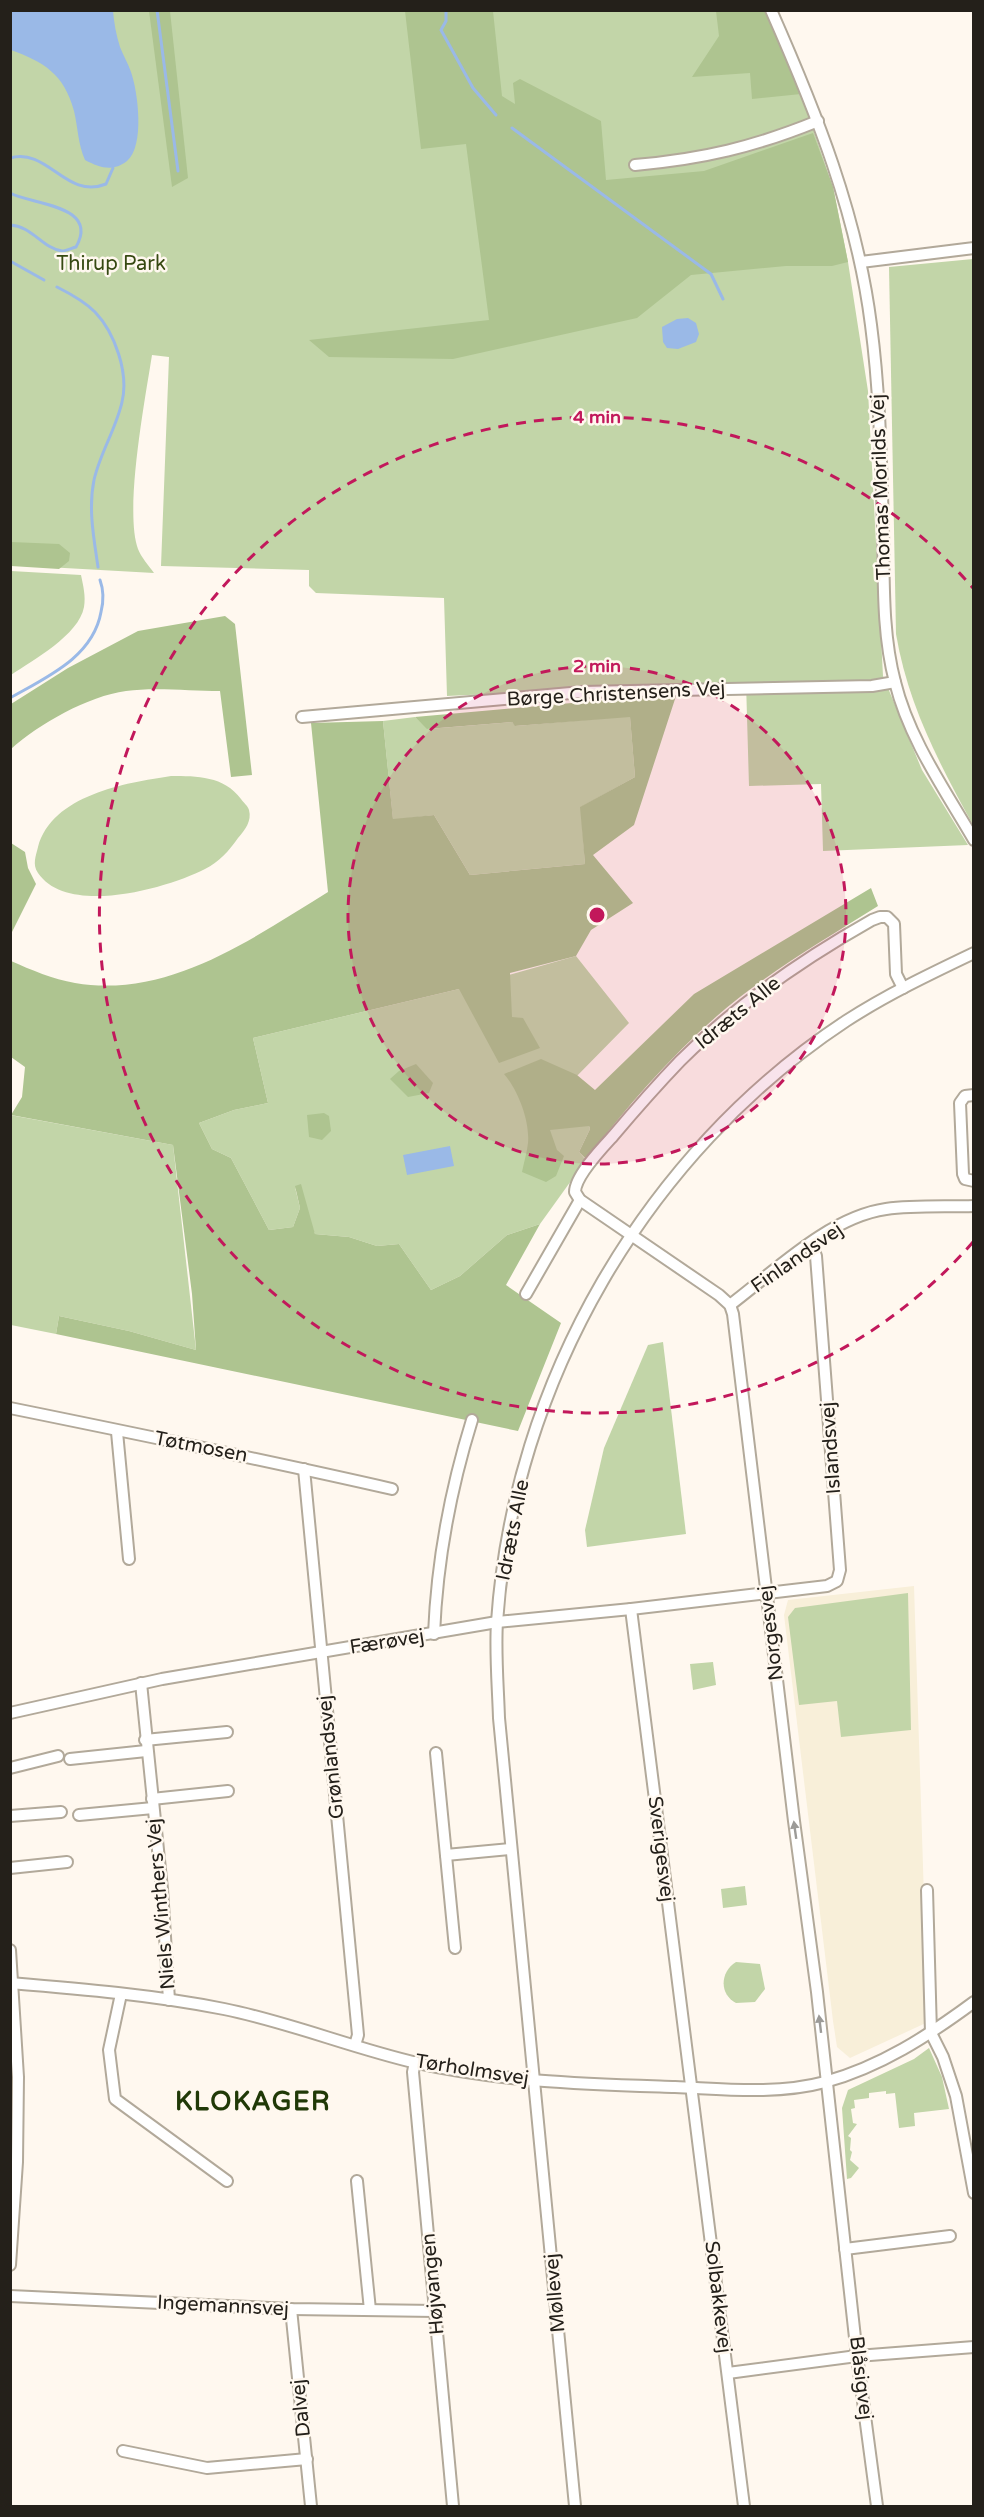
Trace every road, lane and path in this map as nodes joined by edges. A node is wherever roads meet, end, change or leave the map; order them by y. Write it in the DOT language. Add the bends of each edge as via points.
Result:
graph roads {
  1 [pos="771,10"];
  2 [pos="818,121"];
  3 [pos="635,165"];
  4 [pos="974,248"];
  5 [pos="861,262"];
  6 [pos="894,682"];
  7 [pos="302,717"];
  8 [pos="974,840"];
  9 [pos="974,953"];
  10 [pos="903,988"];
  11 [pos="974,1095"];
  12 [pos="974,1181"];
  13 [pos="580,1200"];
  14 [pos="974,1206"];
  15 [pos="631,1235"];
  16 [pos="811,1244"];
  17 [pos="526,1294"];
  18 [pos="730,1305"];
  19 [pos="10,1408"];
  20 [pos="472,1420"];
  21 [pos="117,1432"];
  22 [pos="304,1469"];
  23 [pos="392,1489"];
  24 [pos="129,1558"];
  25 [pos="766,1593"];
  26 [pos="631,1610"];
  27 [pos="497,1622"];
  28 [pos="434,1634"];
  29 [pos="321,1652"];
  30 [pos="141,1683"];
  31 [pos="10,1713"];
  32 [pos="227,1731"];
  33 [pos="145,1740"];
  34 [pos="146,1751"];
  35 [pos="436,1753"];
  36 [pos="58,1756"];
  37 [pos="70,1759"];
  38 [pos="10,1768"];
  39 [pos="228,1791"];
  40 [pos="152,1804"];
  41 [pos="61,1812"];
  42 [pos="79,1815"];
  43 [pos="10,1816"];
  44 [pos="511,1849"];
  45 [pos="446,1855"];
  46 [pos="67,1862"];
  47 [pos="10,1868"];
  48 [pos="927,1890"];
  49 [pos="455,1948"];
  50 [pos="10,1950"];
  51 [pos="12,1983"];
  52 [pos="121,1994"];
  53 [pos="169,2000"];
  54 [pos="974,2002"];
  55 [pos="931,2033"];
  56 [pos="355,2045"];
  57 [pos="415,2062"];
  58 [pos="535,2080"];
  59 [pos="826,2082"];
  60 [pos="691,2088"];
  61 [pos="14,2162"];
  62 [pos="227,2181"];
  63 [pos="357,2181"];
  64 [pos="974,2193"];
  65 [pos="950,2236"];
  66 [pos="12,2245"];
  67 [pos="845,2249"];
  68 [pos="10,2265"];
  69 [pos="10,2296"];
  70 [pos="291,2309"];
  71 [pos="370,2310"];
  72 [pos="436,2311"];
  73 [pos="974,2347"];
  74 [pos="857,2356"];
  75 [pos="728,2373"];
  76 [pos="123,2451"];
  77 [pos="307,2459"];
  78 [pos="311,2506"];
  79 [pos="453,2506"];
  80 [pos="575,2506"];
  81 [pos="744,2506"];
  82 [pos="878,2506"];
  1 -- 2 [label="street, Thomas Morilds Vej"];
  2 -- 3 [label="street" via="733,151"];
  2 -- 5 [label="street, Thomas Morilds Vej" via="846,202"];
  4 -- 5 [label="street"];
  5 -- 6 [label="street, Thomas Morilds Vej" via="878,380 884,593"];
  6 -- 7 [label="street, Børge Christensens Vej" via="872,686 582,692"];
  6 -- 8 [label="street, Thomas Morilds Vej" via="920,746"];
  9 -- 10 [label="street, Idræts Alle"];
  10 -- 13 [label="street, Idræts Alle" via="896,972 894,924 887,917 872,920 810,957 742,1007 681,1060 578,1179 575,1192"];
  10 -- 15 [label="street, Idræts Alle" via="845,1022 776,1074 729,1117 666,1188"];
  11 -- 12 [label="street" via="964,1096 960,1104 963,1174 965,1179"];
  13 -- 15 [label="street"];
  13 -- 17 [label="street, Idræts Alle"];
  14 -- 16 [label="street, Finlandsvej" via="885,1209 858,1216"];
  15 -- 18 [label="street"];
  15 -- 27 [label="street, Idræts Alle" via="574,1333 531,1442 514,1512"];
  16 -- 18 [label="street, Finlandsvej"];
  16 -- 25 [label="street, Islandsvej" via="816,1256 840,1570 837,1581 827,1586"];
  18 -- 25 [label="street, Norgesvej"];
  19 -- 21 [label="street, Tøtmosen"];
  20 -- 28 [label="street" via="446,1515"];
  21 -- 22 [label="street, Tøtmosen"];
  21 -- 24 [label="street"];
  22 -- 23 [label="street, Tøtmosen"];
  22 -- 29 [label="street, Grønlandsvej"];
  25 -- 26 [label="street, Færøvej"];
  59 -- 25 [label="street, Norgesvej, one-way"];
  26 -- 27 [label="street, Færøvej"];
  26 -- 60 [label="street, Sverigesvej"];
  27 -- 28 [label="street, Færøvej"];
  27 -- 44 [label="street, Idræts Alle" via="499,1718"];
  28 -- 29 [label="street, Færøvej"];
  29 -- 30 [label="street, Færøvej"];
  29 -- 56 [label="street, Grønlandsvej" via="358,2035"];
  30 -- 31 [label="street, Færøvej"];
  30 -- 33 [label="street, Niels Winthers Vej"];
  32 -- 33 [label="street"];
  33 -- 34 [label="street, Niels Winthers Vej"];
  34 -- 37 [label="street"];
  34 -- 40 [label="street, Niels Winthers Vej"];
  35 -- 45 [label="street"];
  36 -- 38 [label="street"];
  39 -- 40 [label="street, Niels Winthers Vej"];
  40 -- 42 [label="street, Niels Winthers Vej"];
  40 -- 53 [label="street, Niels Winthers Vej"];
  41 -- 43 [label="street"];
  44 -- 45 [label="street"];
  44 -- 58 [label="street, Idræts Alle"];
  45 -- 49 [label="street"];
  46 -- 47 [label="street"];
  48 -- 55 [label="street"];
  50 -- 51 [label="street"];
  51 -- 52 [label="street, Tørholmsvej"];
  51 -- 61 [label="street" via="18,2077"];
  52 -- 53 [label="street, Tørholmsvej"];
  52 -- 62 [label="street" via="109,2050 115,2099"];
  53 -- 56 [label="street, Tørholmsvej" via="279,2022"];
  54 -- 55 [label="street, Tørholmsvej"];
  55 -- 59 [label="street, Tørholmsvej" via="895,2055"];
  55 -- 64 [label="street" via="956,2096"];
  56 -- 57 [label="street, Tørholmsvej"];
  57 -- 58 [label="street, Tørholmsvej"];
  57 -- 72 [label="street, Højvangen"];
  58 -- 60 [label="street, Tørholmsvej"];
  58 -- 80 [label="street, Møllevej"];
  59 -- 60 [label="street, Tørholmsvej" via="784,2089"];
  59 -- 67 [label="street, Blåsigvej"];
  60 -- 75 [label="street, Solbakkevej"];
  61 -- 66 [label="street"];
  63 -- 71 [label="street"];
  65 -- 67 [label="street"];
  66 -- 68 [label="street"];
  67 -- 74 [label="street, Blåsigvej"];
  69 -- 70 [label="street, Ingemannsvej"];
  70 -- 71 [label="street, Ingemannsvej"];
  70 -- 77 [label="street, Dalvej"];
  71 -- 72 [label="street, Ingemannsvej"];
  72 -- 79 [label="street, Højvangen"];
  73 -- 74 [label="street"];
  74 -- 75 [label="street"];
  74 -- 82 [label="street, Blåsigvej"];
  75 -- 81 [label="street, Solbakkevej"];
  76 -- 77 [label="street" via="207,2468"];
  77 -- 78 [label="street, Dalvej"];
}
